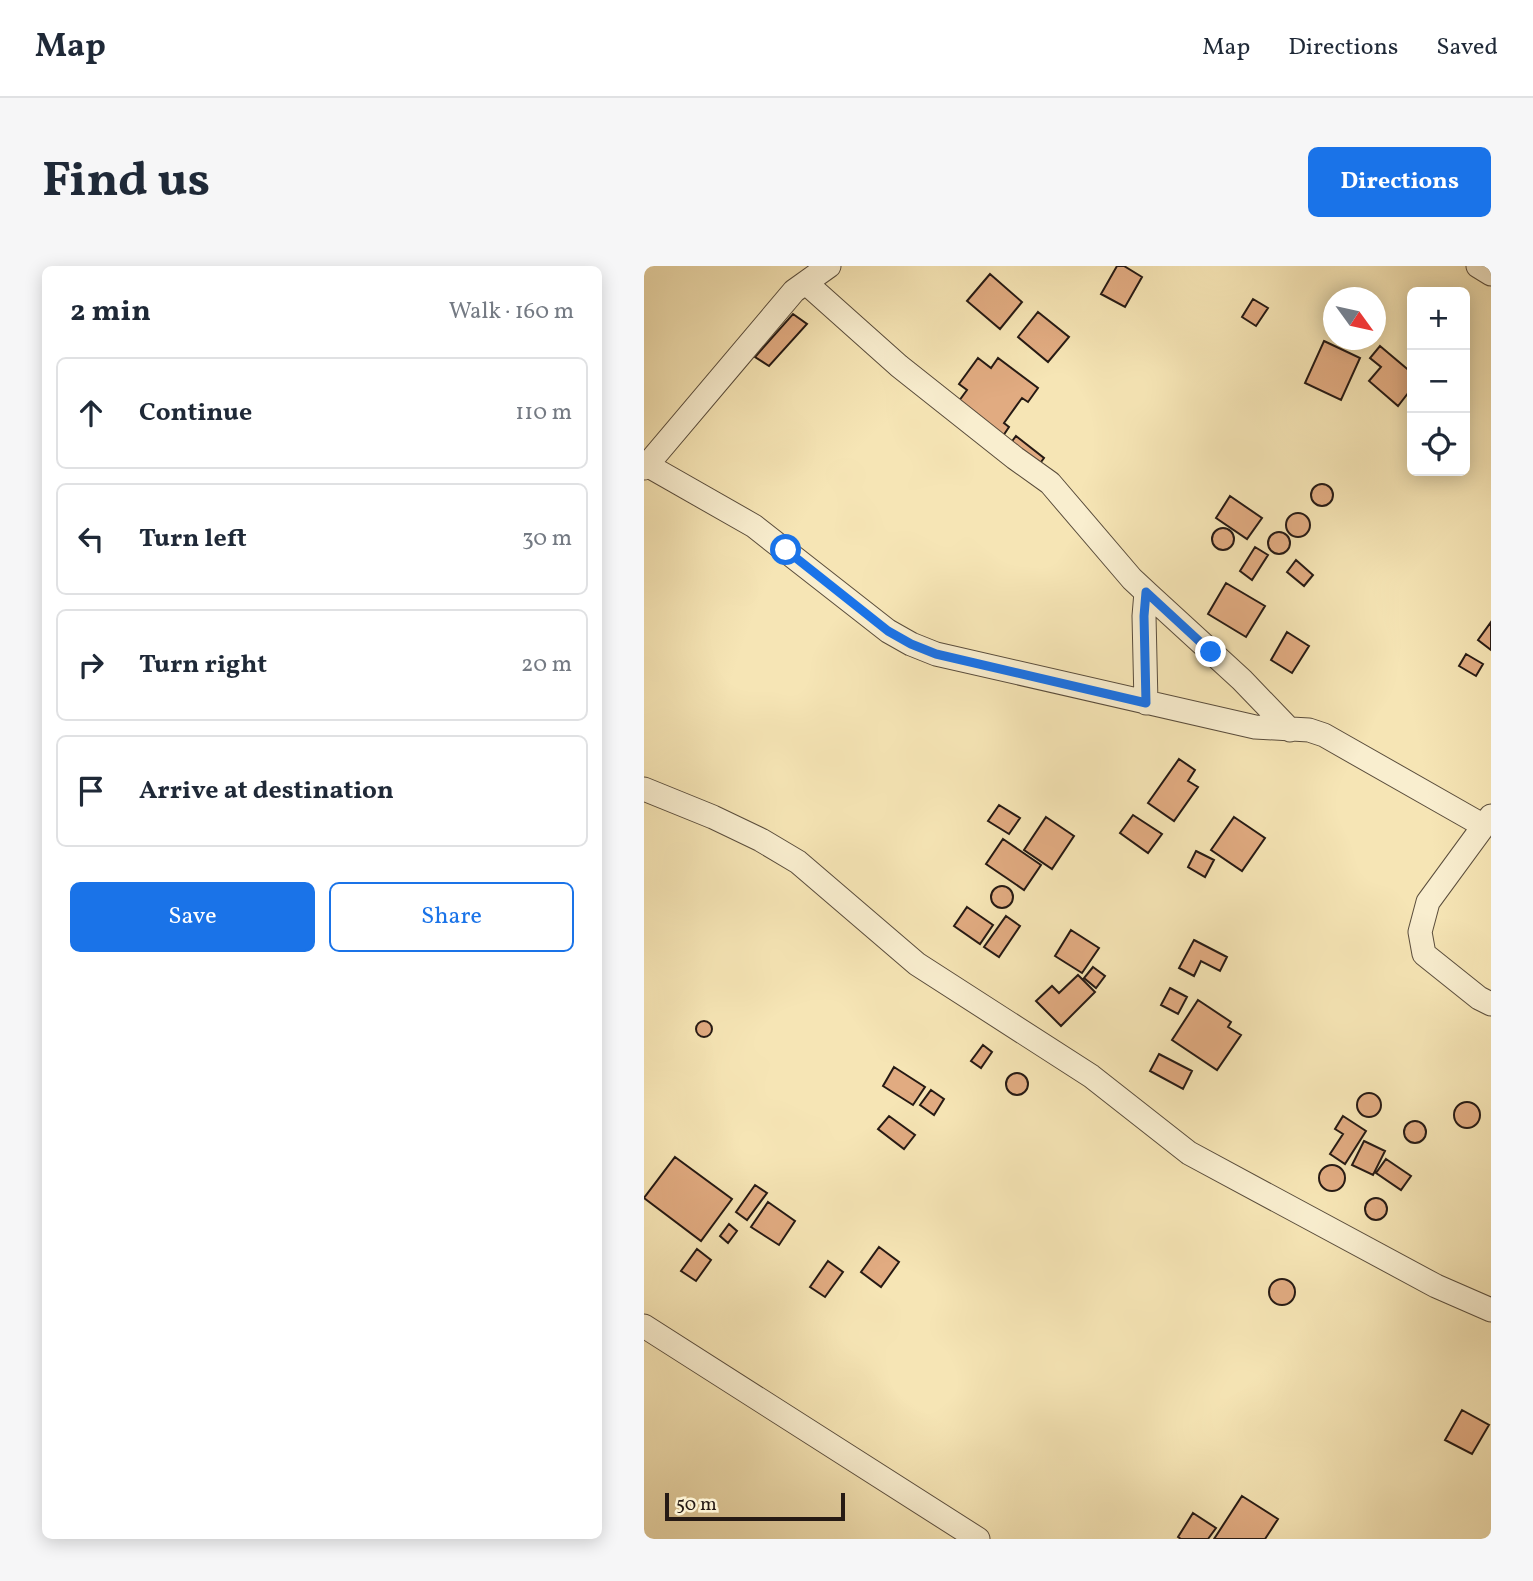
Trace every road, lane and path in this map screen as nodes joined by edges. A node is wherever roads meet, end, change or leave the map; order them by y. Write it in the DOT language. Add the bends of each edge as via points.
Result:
graph roads {
  1 [pos="829,266"];
  2 [pos="1478,266"];
  3 [pos="1491,274"];
  4 [pos="806,283"];
  5 [pos="645,466"];
  6 [pos="1146,592"];
  7 [pos="1146,703"];
  8 [pos="1290,730"];
  9 [pos="644,789"];
  10 [pos="1488,821"];
  11 [pos="1491,1004"];
  12 [pos="1491,1310"];
  13 [pos="644,1326"];
  14 [pos="978,1539"];
  1 -- 4 [label="street"];
  2 -- 3 [label="street"];
  4 -- 5 [label="street" via="794,291"];
  4 -- 6 [label="street" via="899,366 1050,483"];
  5 -- 7 [label="street" via="754,526 911,644 936,654"];
  6 -- 7 [label="street"];
  6 -- 8 [label="street"];
  7 -- 8 [label="street" via="1255,727"];
  8 -- 10 [label="street" via="1324,735"];
  9 -- 12 [label="street" via="713,817 798,862 917,964 1091,1076 1189,1153 1437,1286"];
  10 -- 11 [label="street" via="1428,902 1420,932 1424,954"];
  13 -- 14 [label="street"];
}
